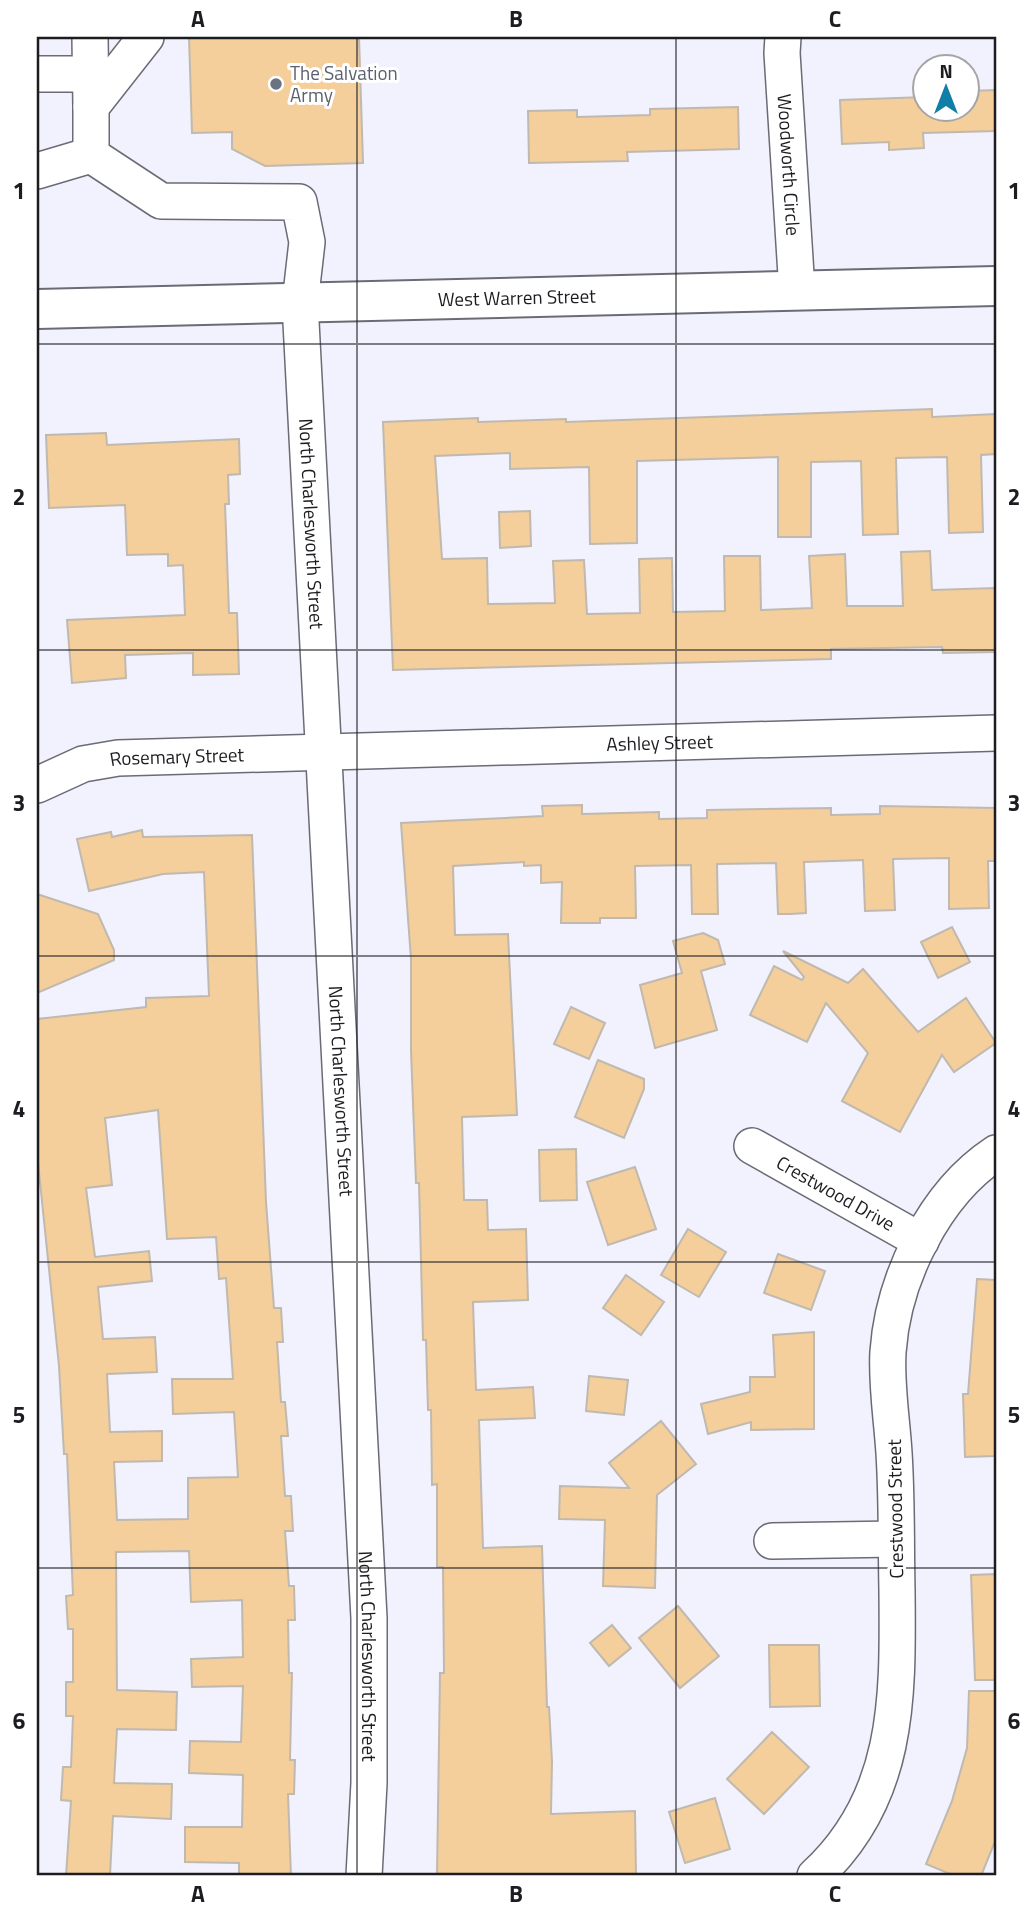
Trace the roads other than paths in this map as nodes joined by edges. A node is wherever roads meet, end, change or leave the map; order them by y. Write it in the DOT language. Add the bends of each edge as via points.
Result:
graph roads {
  1 [pos="90,37"];
  2 [pos="146,37"];
  3 [pos="783,37"];
  4 [pos="37,74"];
  5 [pos="90,90"];
  6 [pos="91,155"];
  7 [pos="37,171"];
  8 [pos="996,286"];
  9 [pos="797,291"];
  10 [pos="300,303"];
  11 [pos="37,309"];
  12 [pos="996,733"];
  13 [pos="324,751"];
  14 [pos="37,785"];
  15 [pos="752,1146"];
  16 [pos="996,1153"];
  17 [pos="921,1241"];
  18 [pos="896,1539"];
  19 [pos="772,1541"];
  20 [pos="364,1876"];
  21 [pos="815,1876"];
  1 -- 5 [label="street"];
  2 -- 5 [label="street"];
  3 -- 9 [label="street, Woodworth Circle"];
  4 -- 5 [label="street"];
  5 -- 6 [label="street"];
  6 -- 7 [label="street"];
  6 -- 10 [label="street, North Charlesworth Street" via="161,201 299,202 307,242"];
  8 -- 9 [label="main road, West Warren Street"];
  9 -- 10 [label="main road, West Warren Street"];
  10 -- 11 [label="main road, West Warren Street"];
  10 -- 13 [label="street, North Charlesworth Street"];
  12 -- 13 [label="street, Ashley Street"];
  13 -- 14 [label="street, Rosemary Street" via="118,758 83,764"];
  13 -- 20 [label="street, North Charlesworth Street" via="369,1618"];
  15 -- 17 [label="street, Crestwood Drive"];
  16 -- 17 [label="street, Crestwood Street" via="947,1200"];
  17 -- 18 [label="street, Crestwood Street" via="900,1293 888,1354"];
  18 -- 19 [label="street"];
  18 -- 21 [label="street, Crestwood Street" via="898,1684 886,1763 875,1793 847,1839"];
}
